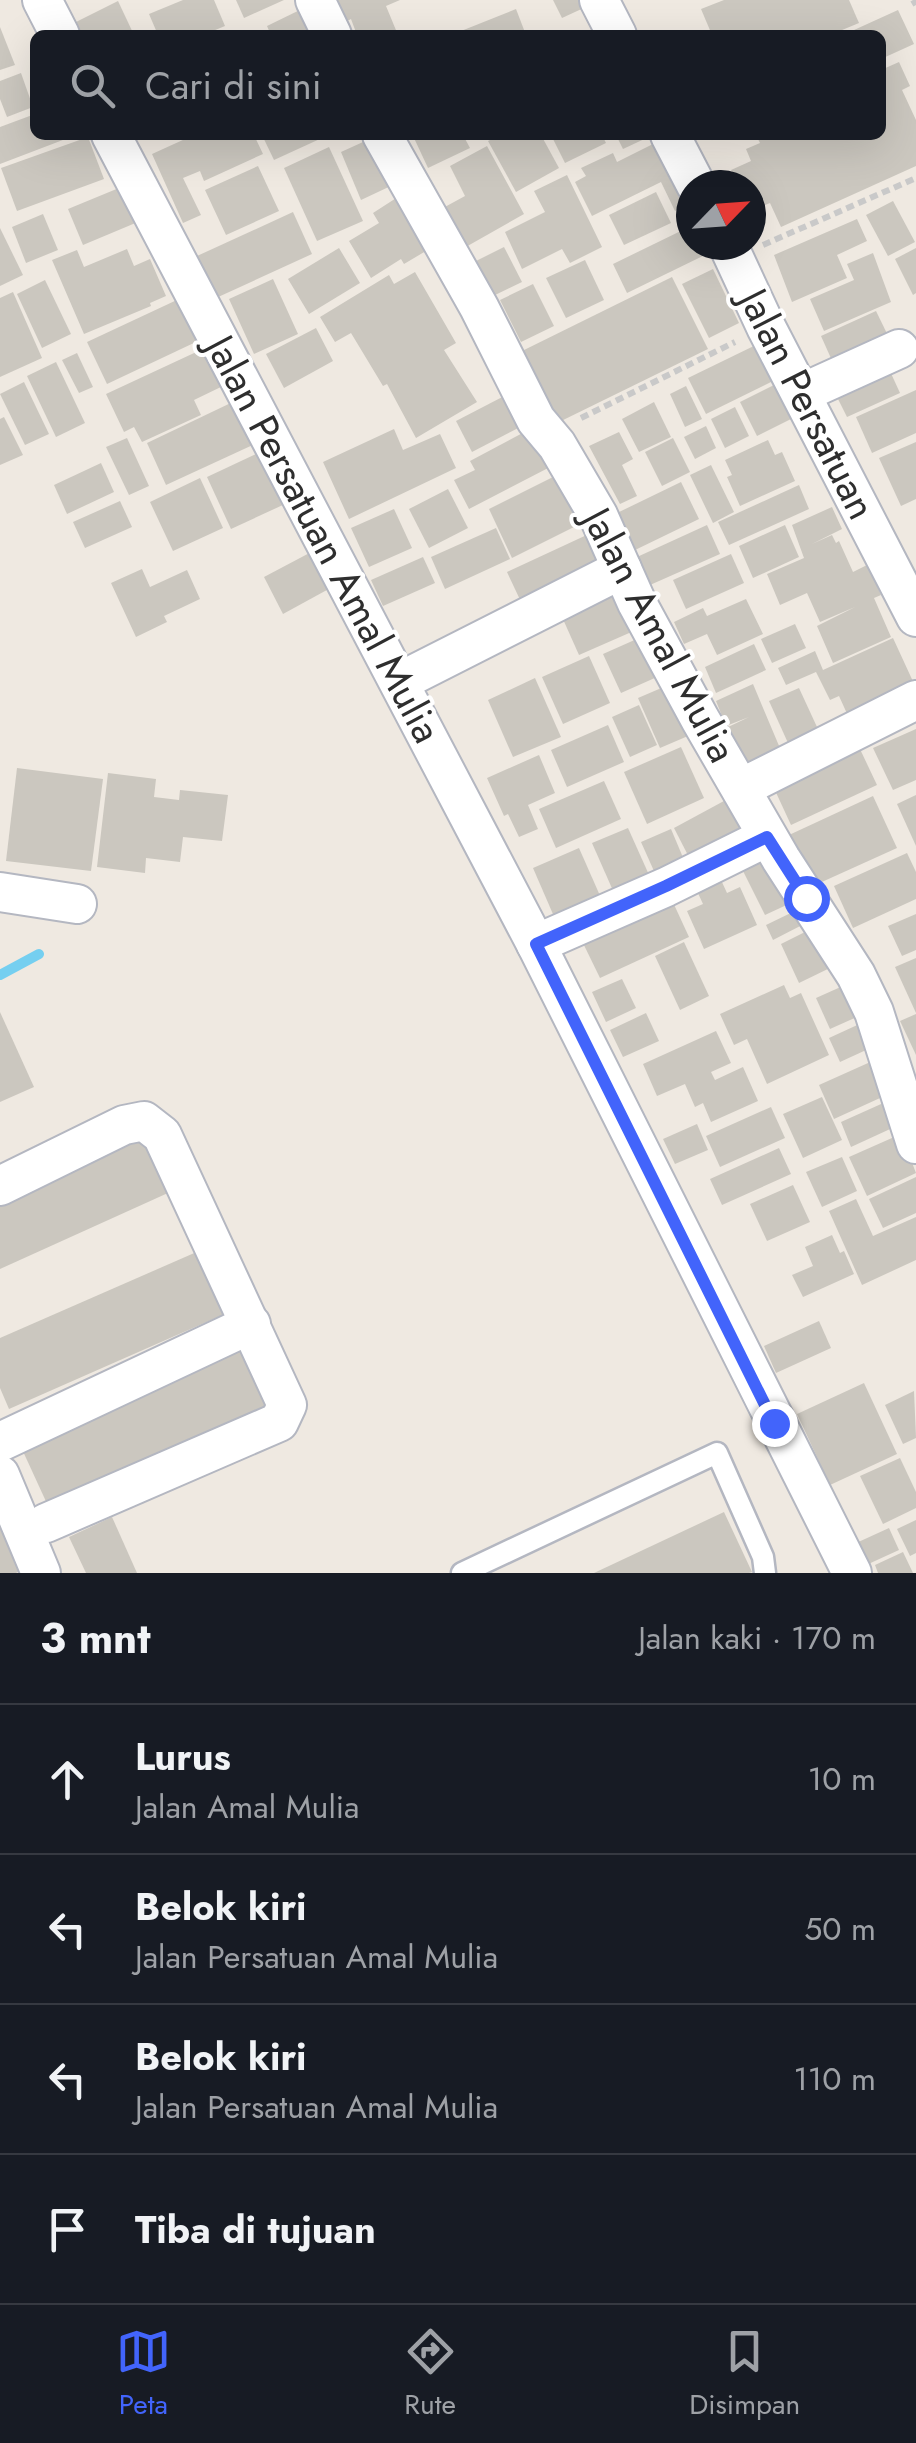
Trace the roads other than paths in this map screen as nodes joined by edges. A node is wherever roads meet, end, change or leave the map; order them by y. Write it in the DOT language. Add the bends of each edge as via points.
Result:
graph roads {
  1 [pos="42,0"];
  2 [pos="315,0"];
  3 [pos="599,0"];
  4 [pos="57,30"];
  5 [pos="330,30"];
  6 [pos="614,30"];
  7 [pos="115,140"];
  8 [pos="385,140"];
  9 [pos="673,140"];
  10 [pos="688,170"];
  11 [pos="735,260"];
  12 [pos="899,349"];
  13 [pos="802,394"];
  14 [pos="622,569"];
  15 [pos="916,617"];
  16 [pos="399,682"];
  17 [pos="916,700"];
  18 [pos="740,788"];
  19 [pos="767,837"];
  20 [pos="0,892"];
  21 [pos="77,904"];
  22 [pos="536,944"];
  23 [pos="916,1144"];
  24 [pos="0,1186"];
  25 [pos="251,1324"];
  26 [pos="0,1442"];
  27 [pos="0,1474"];
  28 [pos="46,1523"];
  29 [pos="41,1573"];
  30 [pos="462,1573"];
  31 [pos="765,1573"];
  32 [pos="852,1573"];
  1 -- 4 [label="street"];
  2 -- 5 [label="street"];
  3 -- 6 [label="street"];
  7 -- 16 [label="street, Jalan Persatuan Amal Mulia"];
  8 -- 14 [label="street, Jalan Amal Mulia" via="518,386 598,515"];
  9 -- 10 [label="street"];
  11 -- 13 [label="street, Jalan Persatuan"];
  12 -- 13 [label="street"];
  13 -- 15 [label="street, Jalan Persatuan"];
  14 -- 16 [label="street"];
  14 -- 18 [label="street, Jalan Amal Mulia"];
  16 -- 22 [label="street, Jalan Persatuan Amal Mulia"];
  17 -- 18 [label="street"];
  18 -- 19 [label="street, Jalan Amal Mulia"];
  19 -- 22 [label="street"];
  19 -- 23 [label="street, Jalan Amal Mulia" via="874,1012"];
  20 -- 21 [label="street"];
  22 -- 32 [label="street, Jalan Persatuan Amal Mulia"];
  24 -- 25 [label="street" via="124,1125 144,1122 162,1135"];
  25 -- 26 [label="street"];
  25 -- 28 [label="street" via="287,1405 279,1422"];
  27 -- 29 [label="street"];
  30 -- 31 [label="lane" via="717,1453"];
}
